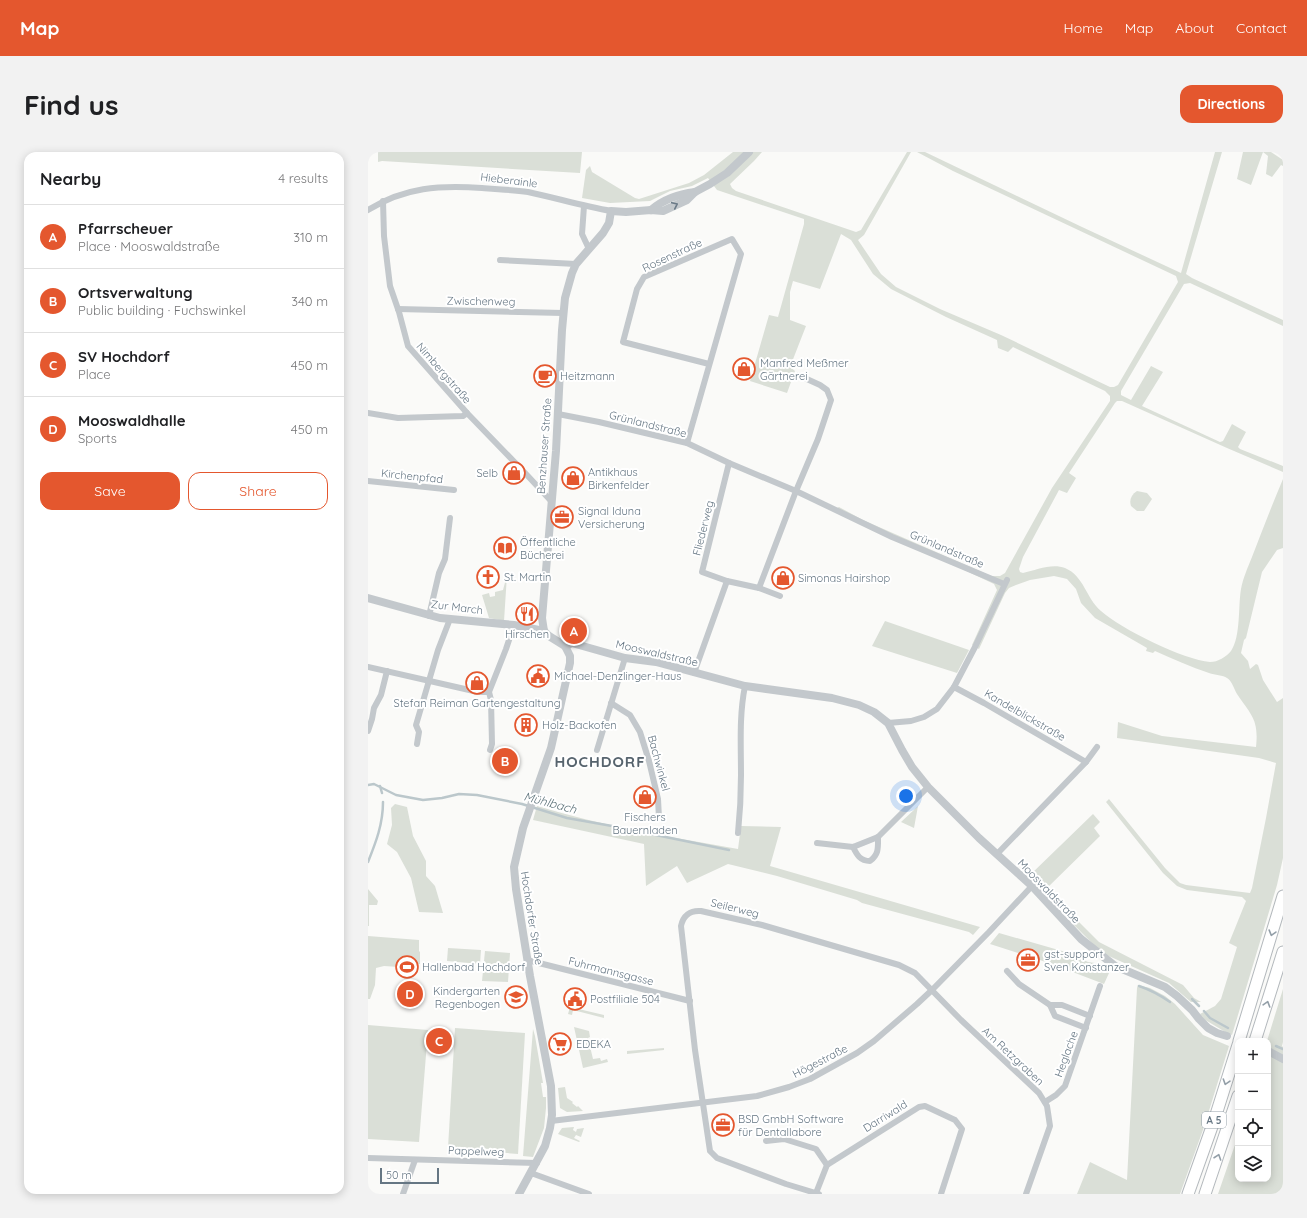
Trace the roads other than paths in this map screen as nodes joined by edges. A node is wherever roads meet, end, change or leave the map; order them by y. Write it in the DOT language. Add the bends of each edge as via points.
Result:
graph roads {
  1 [pos="749,152"];
  2 [pos="383,201"];
  3 [pos="584,206"];
  4 [pos="368,210"];
  5 [pos="611,211"];
  6 [pos="589,249"];
  7 [pos="500,260"];
  8 [pos="576,264"];
  9 [pos="398,309"];
  10 [pos="563,313"];
  11 [pos="709,364"];
  12 [pos="798,375"];
  13 [pos="368,413"];
  14 [pos="467,413"];
  15 [pos="558,414"];
  16 [pos="687,443"];
  17 [pos="729,463"];
  18 [pos="368,482"];
  19 [pos="454,490"];
  20 [pos="796,490"];
  21 [pos="552,502"];
  22 [pos="450,518"];
  23 [pos="727,581"];
  24 [pos="760,588"];
  25 [pos="780,596"];
  26 [pos="368,598"];
  27 [pos="429,616"];
  28 [pos="450,619"];
  29 [pos="514,625"];
  30 [pos="544,631"];
  31 [pos="565,646"];
  32 [pos="626,658"];
  33 [pos="368,667"];
  34 [pos="387,671"];
  35 [pos="694,673"];
  36 [pos="428,682"];
  37 [pos="745,686"];
  38 [pos="954,687"];
  39 [pos="489,692"];
  40 [pos="611,703"];
  41 [pos="888,723"];
  42 [pos="368,731"];
  43 [pos="417,744"];
  44 [pos="1097,747"];
  45 [pos="490,750"];
  46 [pos="597,750"];
  47 [pos="1086,762"];
  48 [pos="928,787"];
  49 [pos="659,818"];
  50 [pos="738,833"];
  51 [pos="878,837"];
  52 [pos="817,843"];
  53 [pos="853,847"];
  54 [pos="997,854"];
  55 [pos="1032,886"];
  56 [pos="1283,896"];
  57 [pos="1283,952"];
  58 [pos="527,960"];
  59 [pos="1007,971"];
  60 [pos="1100,986"];
  61 [pos="932,990"];
  62 [pos="690,1001"];
  63 [pos="1050,1005"];
  64 [pos="1090,1016"];
  65 [pos="1086,1028"];
  66 [pos="1227,1036"];
  67 [pos="1240,1038"];
  68 [pos="1256,1038"];
  69 [pos="1271,1053"];
  70 [pos="1235,1054"];
  71 [pos="1283,1059"];
  72 [pos="1045,1102"];
  73 [pos="702,1103"];
  74 [pos="1235,1105"];
  75 [pos="551,1121"];
  76 [pos="766,1141"];
  77 [pos="368,1158"];
  78 [pos="415,1160"];
  79 [pos="537,1163"];
  80 [pos="827,1165"];
  81 [pos="531,1173"];
  82 [pos="403,1194"];
  83 [pos="519,1194"];
  84 [pos="589,1194"];
  85 [pos="818,1194"];
  86 [pos="941,1194"];
  87 [pos="1026,1194"];
  88 [pos="1188,1194"];
  89 [pos="1205,1194"];
  1 -- 5 [label="street, Hieberainle" via="727,172 687,200 663,211"];
  2 -- 3 [label="street, Hieberainle" via="410,191 462,186 527,192"];
  2 -- 4 [label="street, Hieberainle"];
  2 -- 9 [label="street, Nimbergstraße" via="390,286"];
  3 -- 5 [label="street, Hieberainle"];
  3 -- 6 [label="street" via="582,234"];
  5 -- 6 [label="street, Benzhauser Straße" via="603,233"];
  6 -- 8 [label="street, Benzhauser Straße"];
  7 -- 8 [label="street"];
  8 -- 10 [label="street, Benzhauser Straße" via="568,284"];
  9 -- 10 [label="street, Zwischenweg"];
  9 -- 14 [label="street, Nimbergstraße" via="408,346"];
  10 -- 15 [label="street, Benzhauser Straße"];
  11 -- 11 [label="street, Rosenstraße" via="741,254 732,239 644,277 637,289 623,342"];
  11 -- 16 [label="street, Rosenstraße"];
  12 -- 20 [label="street" via="827,390 831,400 818,439"];
  13 -- 14 [label="street" via="398,418 463,416"];
  14 -- 21 [label="street, Nimbergstraße"];
  15 -- 16 [label="street, Grünlandstraße"];
  15 -- 21 [label="street, Benzhauser Straße"];
  16 -- 17 [label="street, Grünlandstraße"];
  17 -- 20 [label="street, Grünlandstraße"];
  17 -- 23 [label="street, Fliederweg" via="702,572"];
  18 -- 19 [label="street, Kirchenpfad"];
  20 -- 24 [label="street"];
  20 -- 38 [label="street, Grünlandstraße" via="892,537 1006,582"];
  21 -- 30 [label="street, Benzhauser Straße" via="542,618"];
  22 -- 27 [label="street" via="445,559 438,573"];
  23 -- 24 [label="street, Fliederweg"];
  23 -- 35 [label="street"];
  24 -- 25 [label="street, Fliederweg"];
  26 -- 27 [label="street, Zur March"];
  27 -- 28 [label="street, Zur March"];
  28 -- 29 [label="street, Zur March"];
  28 -- 36 [label="street"];
  29 -- 30 [label="street, Zur March"];
  29 -- 39 [label="street"];
  30 -- 31 [label="street"];
  31 -- 32 [label="street, Mooswaldstraße" via="572,643"];
  31 -- 58 [label="street, Hochdorfer Straße" via="570,662 551,748 517,849 514,867"];
  32 -- 35 [label="street, Mooswaldstraße" via="656,662"];
  32 -- 40 [label="street"];
  33 -- 34 [label="street"];
  34 -- 36 [label="street"];
  34 -- 42 [label="street"];
  35 -- 37 [label="street, Mooswaldstraße"];
  36 -- 39 [label="street"];
  36 -- 43 [label="street" via="416,725 419,732"];
  37 -- 41 [label="street, Mooswaldstraße" via="832,698 859,705"];
  37 -- 50 [label="street" via="740,722 741,782"];
  38 -- 41 [label="street" via="937,710 924,717"];
  38 -- 47 [label="street, Kandelblickstraße"];
  39 -- 45 [label="street" via="492,700"];
  40 -- 46 [label="street"];
  40 -- 49 [label="street, Bachwinkel" via="630,715 640,732 650,761"];
  41 -- 48 [label="street, Mooswaldstraße" via="912,767"];
  44 -- 47 [label="street"];
  47 -- 54 [label="street"];
  48 -- 51 [label="street"];
  48 -- 54 [label="street, Mooswaldstraße"];
  51 -- 53 [label="street"];
  51 -- 53 [label="street" via="876,856 870,861 858,857"];
  52 -- 53 [label="street"];
  54 -- 55 [label="street, Mooswaldstraße"];
  55 -- 61 [label="street, Högestraße"];
  55 -- 66 [label="street, Mooswaldstraße" via="1097,953 1115,966 1164,987 1177,996 1208,1028"];
  56 -- 67 [label="highway, one-way"];
  68 -- 57 [label="highway, one-way"];
  58 -- 62 [label="street, Fuhrmannsgasse"];
  58 -- 75 [label="street, Hochdorfer Straße" via="551,1086"];
  59 -- 63 [label="street, Heglache" via="1019,984"];
  60 -- 64 [label="street, Heglache"];
  61 -- 62 [label="street, Seilerweg" via="915,973 900,965 762,925 697,910 683,919 681,926"];
  61 -- 72 [label="street, Am Retzgraben" via="1039,1093"];
  61 -- 73 [label="street, Högestraße" via="862,1050 810,1079 757,1096"];
  62 -- 73 [label="street, Seilerweg"];
  63 -- 64 [label="street, Heglache" via="1062,1005"];
  63 -- 65 [label="street, Heglache" via="1055,1016"];
  64 -- 65 [label="street, Heglache"];
  65 -- 72 [label="street, Heglache" via="1065,1086"];
  69 -- 71 [label="street"];
  70 -- 88 [label="highway, A 5, one-way"];
  72 -- 87 [label="street, Am Retzgraben" via="1050,1126"];
  73 -- 75 [label="street, Högestraße"];
  73 -- 85 [label="street" via="708,1147 712,1155"];
  89 -- 74 [label="highway, A 5, one-way"];
  75 -- 79 [label="street, Hochdorfer Straße" via="546,1146"];
  76 -- 80 [label="street" via="784,1139 816,1149"];
  77 -- 78 [label="street, Pappelweg"];
  78 -- 79 [label="street, Pappelweg"];
  78 -- 82 [label="street"];
  79 -- 81 [label="street, Hochdorfer Straße"];
  80 -- 85 [label="street"];
  80 -- 86 [label="street, Darriwald" via="919,1107 925,1106 954,1120 962,1130"];
  81 -- 83 [label="street, Hochdorfer Straße"];
  81 -- 84 [label="street"];
}
